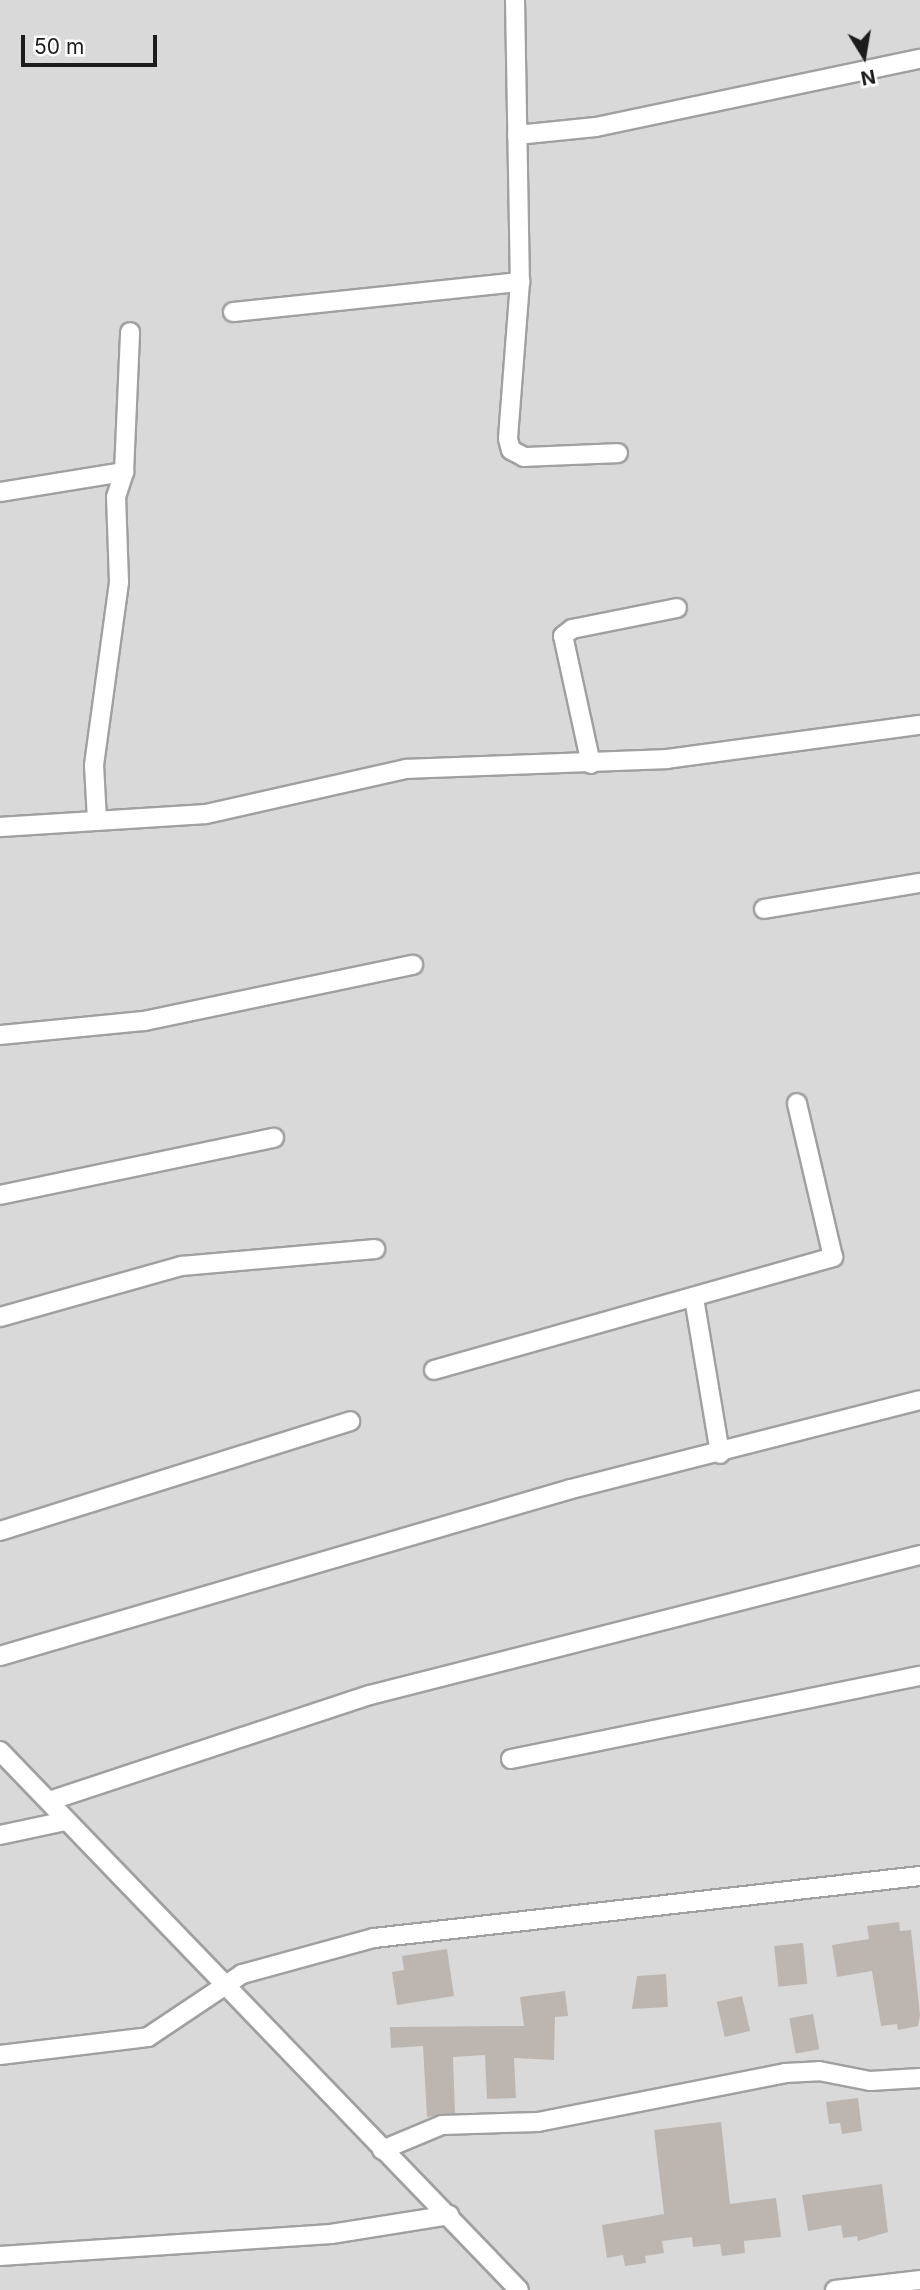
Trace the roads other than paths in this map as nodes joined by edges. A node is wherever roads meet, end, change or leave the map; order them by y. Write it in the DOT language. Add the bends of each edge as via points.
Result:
graph roads {
  1 [pos="514,0"];
  2 [pos="920,59"];
  3 [pos="517,135"];
  4 [pos="520,282"];
  5 [pos="233,312"];
  6 [pos="130,332"];
  7 [pos="618,453"];
  8 [pos="124,472"];
  9 [pos="0,492"];
  10 [pos="677,608"];
  11 [pos="920,724"];
  12 [pos="592,764"];
  13 [pos="97,820"];
  14 [pos="0,827"];
  15 [pos="920,883"];
  16 [pos="764,909"];
  17 [pos="413,965"];
  18 [pos="0,1035"];
  19 [pos="797,1103"];
  20 [pos="274,1138"];
  21 [pos="0,1195"];
  22 [pos="376,1250"];
  23 [pos="694,1298"];
  24 [pos="0,1317"];
  25 [pos="434,1370"];
  26 [pos="920,1400"];
  27 [pos="350,1421"];
  28 [pos="720,1454"];
  29 [pos="0,1531"];
  30 [pos="920,1555"];
  31 [pos="0,1656"];
  32 [pos="920,1676"];
  33 [pos="0,1751"];
  34 [pos="511,1759"];
  35 [pos="49,1801"];
  36 [pos="66,1821"];
  37 [pos="0,1835"];
  38 [pos="920,1877"];
  39 [pos="224,1987"];
  40 [pos="0,2055"];
  41 [pos="920,2078"];
  42 [pos="382,2150"];
  43 [pos="449,2215"];
  44 [pos="0,2256"];
  45 [pos="920,2280"];
  46 [pos="519,2290"];
  47 [pos="835,2290"];
  1 -- 3 [label="street"];
  2 -- 3 [label="street" via="596,127"];
  3 -- 4 [label="street"];
  4 -- 5 [label="street"];
  4 -- 7 [label="street" via="511,450 524,457"];
  6 -- 8 [label="street"];
  8 -- 9 [label="street"];
  8 -- 13 [label="street" via="116,497 118,582 94,765"];
  10 -- 12 [label="street" via="572,629 563,636"];
  11 -- 12 [label="street"];
  12 -- 13 [label="street" via="406,769 206,814"];
  13 -- 14 [label="street"];
  15 -- 16 [label="street"];
  17 -- 18 [label="street" via="144,1021"];
  19 -- 23 [label="street" via="833,1257"];
  20 -- 21 [label="street"];
  22 -- 24 [label="street" via="182,1266"];
  23 -- 25 [label="street"];
  23 -- 28 [label="street"];
  26 -- 28 [label="street"];
  27 -- 29 [label="street"];
  28 -- 31 [label="street" via="571,1489"];
  30 -- 35 [label="street" via="370,1695"];
  32 -- 34 [label="street"];
  33 -- 35 [label="street"];
  35 -- 36 [label="street"];
  36 -- 37 [label="street"];
  36 -- 39 [label="street"];
  38 -- 39 [label="street" via="374,1938 302,1954 242,1974"];
  39 -- 40 [label="street" via="148,2038"];
  39 -- 42 [label="street"];
  41 -- 42 [label="street" via="870,2081 819,2071 785,2073 538,2122 442,2125"];
  42 -- 43 [label="street"];
  43 -- 44 [label="street" via="331,2234"];
  43 -- 46 [label="street"];
  45 -- 47 [label="street"];
}
